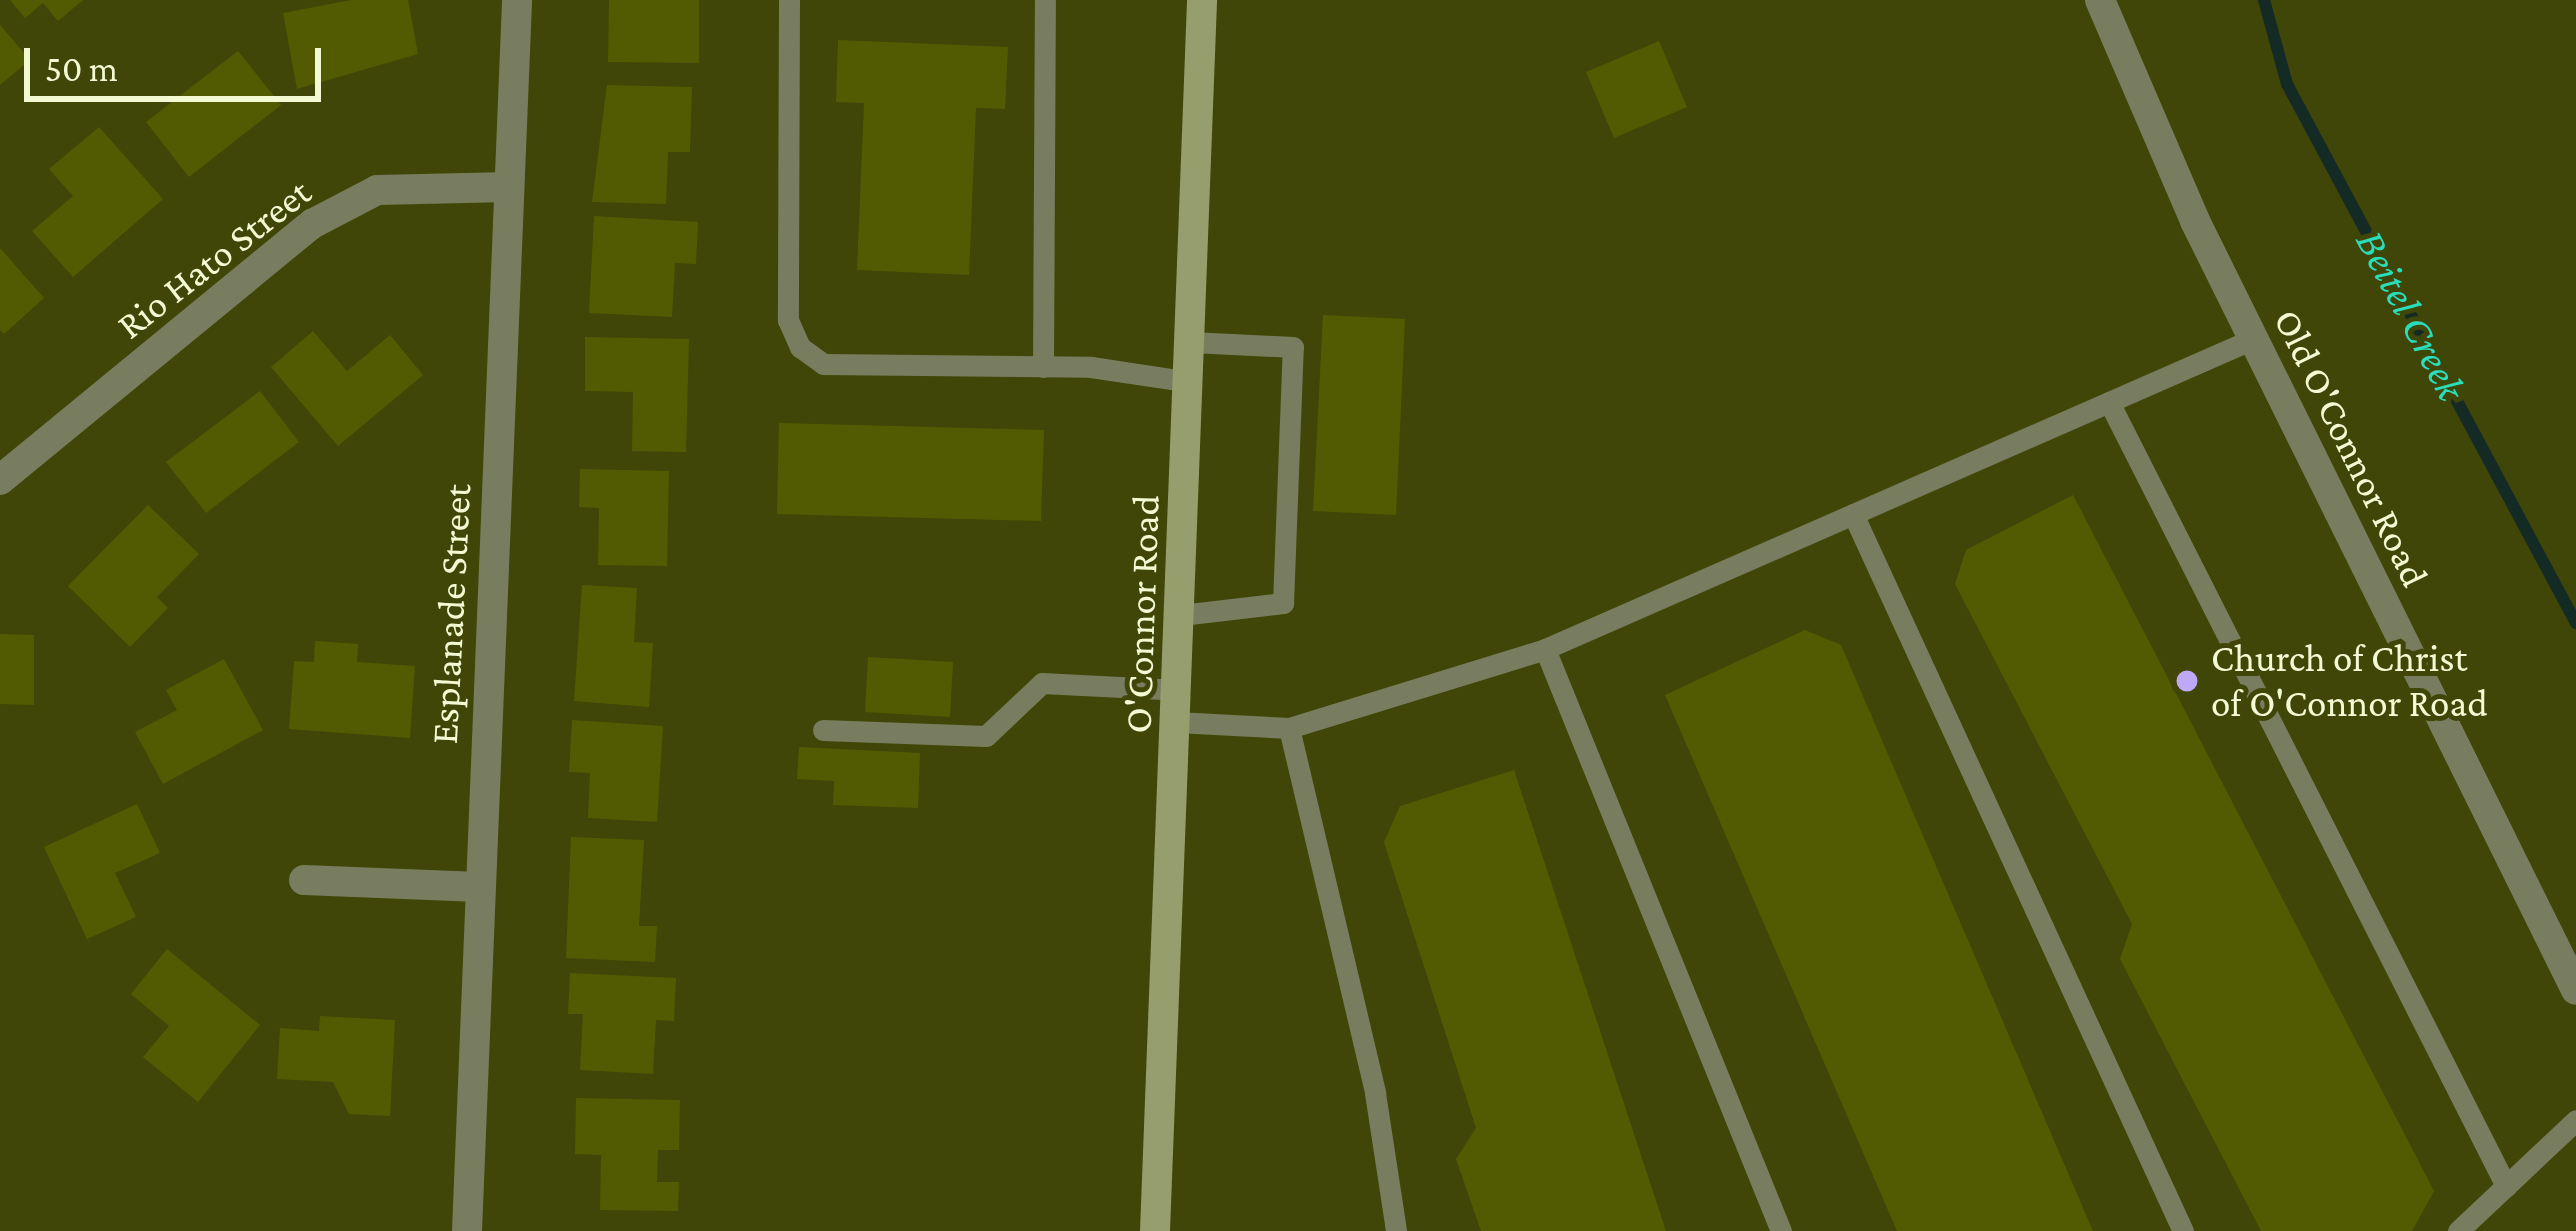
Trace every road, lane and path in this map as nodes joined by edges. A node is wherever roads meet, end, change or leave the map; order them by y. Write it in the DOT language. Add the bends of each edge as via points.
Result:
graph roads {
  1 [pos="517,0"];
  2 [pos="789,0"];
  3 [pos="1045,0"];
  4 [pos="1202,0"];
  5 [pos="2100,0"];
  6 [pos="509,187"];
  7 [pos="2253,339"];
  8 [pos="1191,342"];
  9 [pos="1042,367"];
  10 [pos="1190,382"];
  11 [pos="2109,402"];
  12 [pos="0,480"];
  13 [pos="1853,514"];
  14 [pos="1181,615"];
  15 [pos="1545,649"];
  16 [pos="1178,689"];
  17 [pos="1176,722"];
  18 [pos="1288,728"];
  19 [pos="824,730"];
  20 [pos="304,880"];
  21 [pos="478,887"];
  22 [pos="2576,990"];
  23 [pos="2576,1120"];
  24 [pos="2506,1186"];
  25 [pos="466,1231"];
  26 [pos="1156,1231"];
  27 [pos="1396,1231"];
  28 [pos="1780,1231"];
  29 [pos="2183,1231"];
  30 [pos="2458,1231"];
  1 -- 6 [label="street, Esplanade Street"];
  2 -- 9 [label="lane" via="788,320 800,347 823,364"];
  3 -- 9 [label="lane"];
  4 -- 8 [label="main road, O'Connor Road"];
  5 -- 7 [label="street, Old O'Connor Road"];
  6 -- 12 [label="street, Rio Hato Street" via="377,190 312,224"];
  6 -- 21 [label="street, Esplanade Street"];
  7 -- 11 [label="lane"];
  7 -- 22 [label="street, Old O'Connor Road"];
  8 -- 10 [label="main road, O'Connor Road"];
  8 -- 14 [label="lane" via="1293,346 1283,603"];
  9 -- 10 [label="lane"];
  10 -- 14 [label="main road, O'Connor Road"];
  11 -- 13 [label="lane"];
  11 -- 24 [label="lane"];
  13 -- 15 [label="lane"];
  13 -- 29 [label="lane"];
  14 -- 16 [label="main road, O'Connor Road"];
  15 -- 18 [label="lane"];
  15 -- 28 [label="lane"];
  16 -- 17 [label="main road, O'Connor Road"];
  16 -- 19 [label="lane" via="1042,683 986,736"];
  17 -- 18 [label="lane"];
  17 -- 26 [label="main road, O'Connor Road"];
  18 -- 27 [label="lane" via="1375,1093"];
  20 -- 21 [label="street"];
  21 -- 25 [label="street, Esplanade Street"];
  23 -- 24 [label="lane"];
  24 -- 30 [label="lane"];
}
